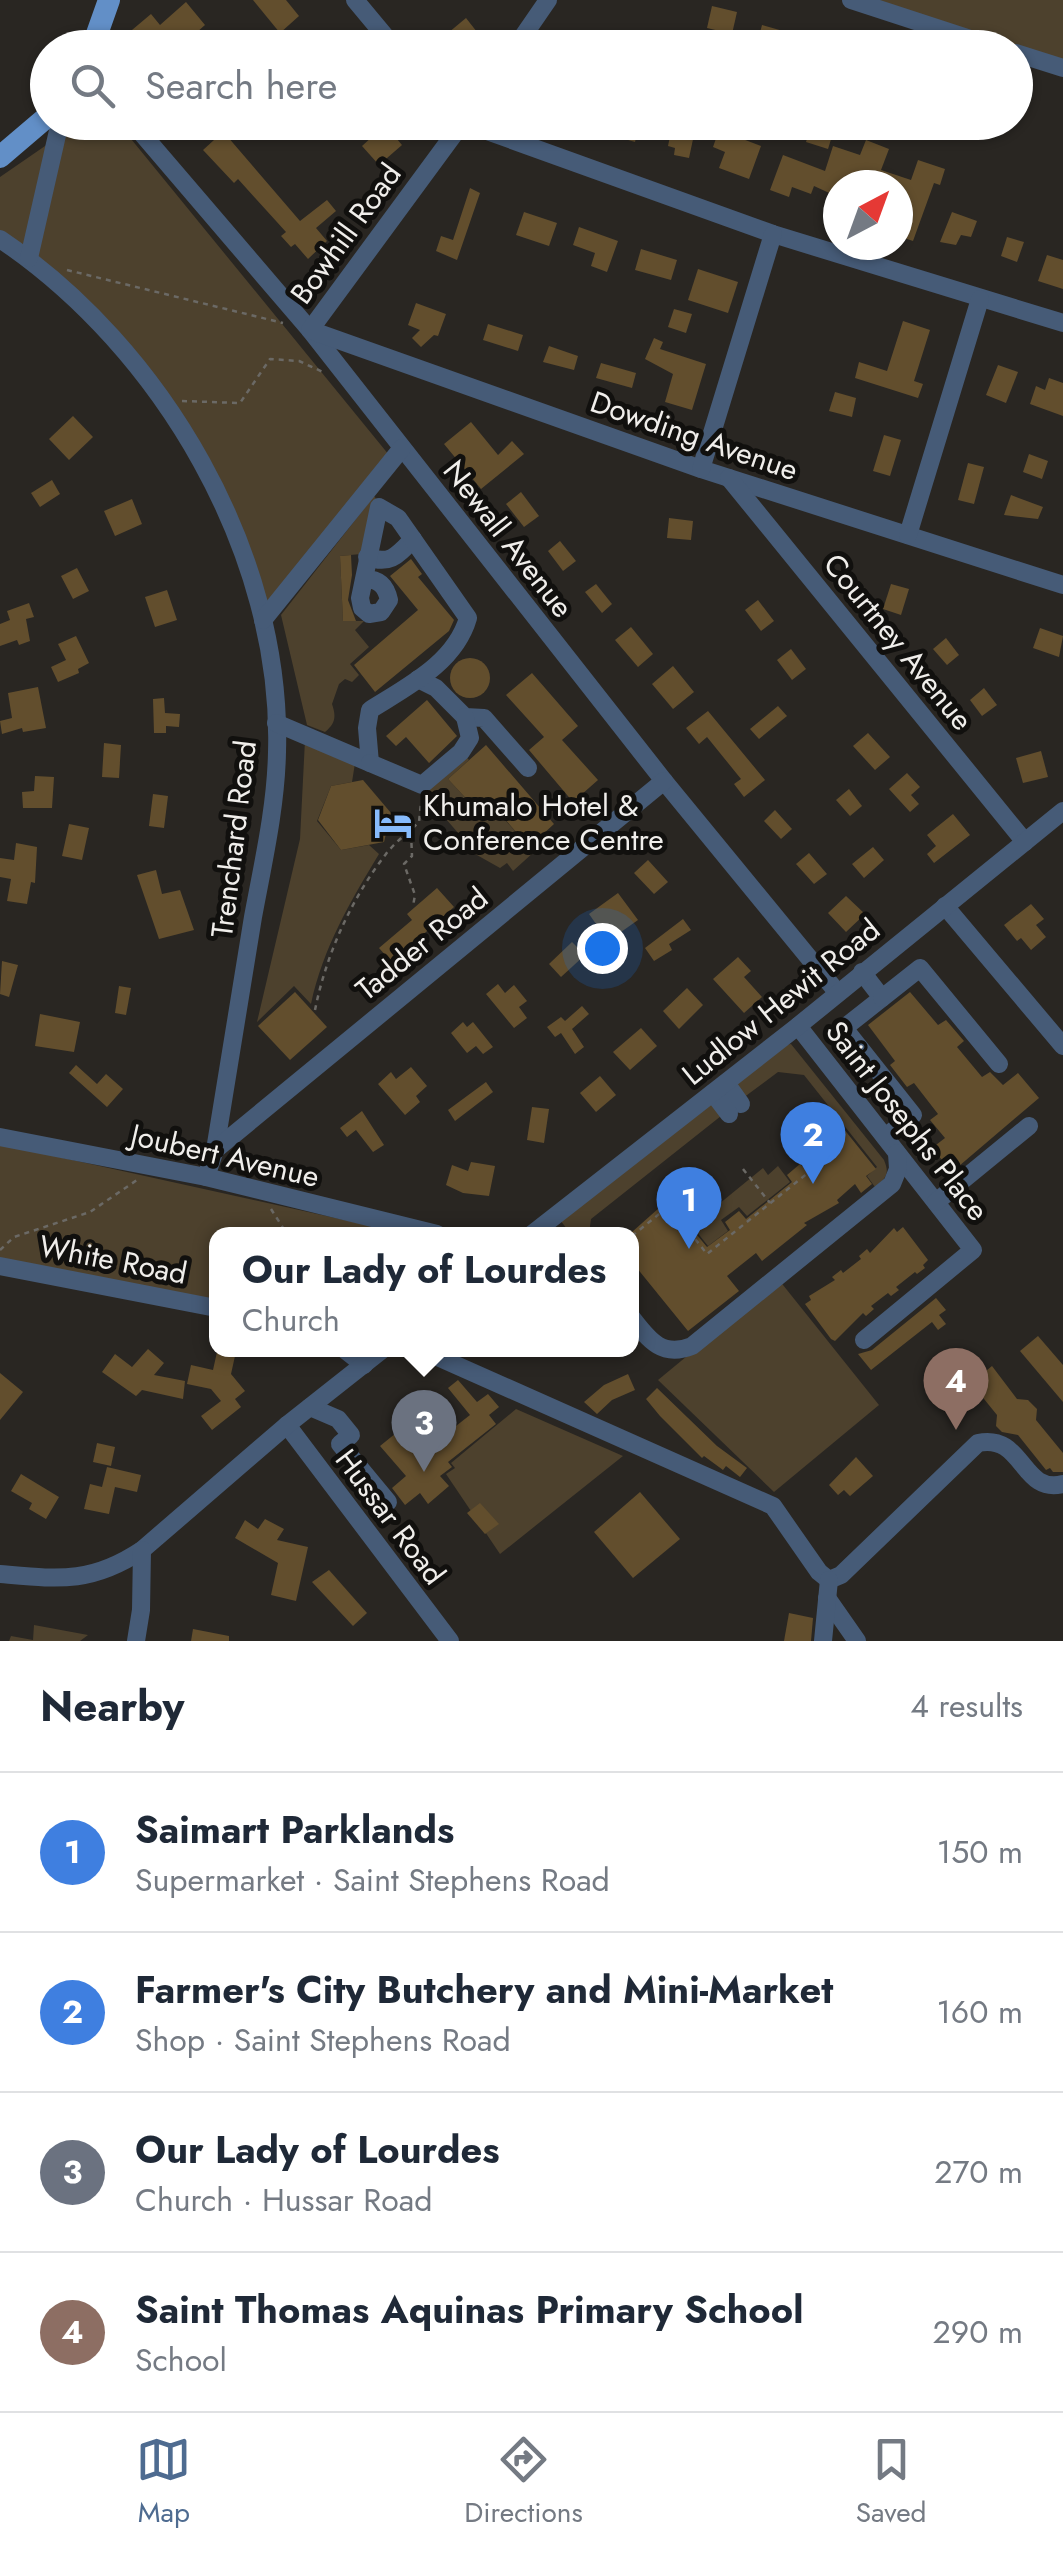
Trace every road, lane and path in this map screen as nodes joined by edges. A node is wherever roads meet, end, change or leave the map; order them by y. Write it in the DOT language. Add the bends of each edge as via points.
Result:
graph roads {
  1 [pos="108,0"];
  2 [pos="354,0"];
  3 [pos="548,0"];
  4 [pos="851,0"];
  5 [pos="98,30"];
  6 [pos="380,30"];
  7 [pos="527,30"];
  8 [pos="943,30"];
  9 [pos="1033,58"];
  10 [pos="1063,68"];
  11 [pos="30,131"];
  12 [pos="56,140"];
  13 [pos="147,140"];
  14 [pos="450,140"];
  15 [pos="510,140"];
  16 [pos="0,156"];
  17 [pos="773,234"];
  18 [pos="0,238"];
  19 [pos="29,258"];
  20 [pos="55,266"];
  21 [pos="980,299"];
  22 [pos="1063,323"];
  23 [pos="310,330"];
  24 [pos="352,384"];
  25 [pos="164,401"];
  26 [pos="402,448"];
  27 [pos="701,469"];
  28 [pos="729,478"];
  29 [pos="908,535"];
  30 [pos="413,539"];
  31 [pos="366,557"];
  32 [pos="365,579"];
  33 [pos="1063,585"];
  34 [pos="263,620"];
  35 [pos="418,679"];
  36 [pos="465,717"];
  37 [pos="276,722"];
  38 [pos="370,763"];
  39 [pos="528,768"];
  40 [pos="664,781"];
  41 [pos="422,785"];
  42 [pos="1063,811"];
  43 [pos="410,831"];
  44 [pos="1025,842"];
  45 [pos="413,906"];
  46 [pos="946,906"];
  47 [pos="862,972"];
  48 [pos="837,992"];
  49 [pos="882,998"];
  50 [pos="314,1010"];
  51 [pos="798,1026"];
  52 [pos="1063,1046"];
  53 [pos="999,1064"];
  54 [pos="719,1088"];
  55 [pos="735,1109"];
  56 [pos="1028,1126"];
  57 [pos="218,1129"];
  58 [pos="0,1137"];
  59 [pos="891,1145"];
  60 [pos="215,1150"];
  61 [pos="828,1156"];
  62 [pos="162,1168"];
  63 [pos="744,1169"];
  64 [pos="206,1177"];
  65 [pos="268,1192"];
  66 [pos="770,1202"];
  67 [pos="936,1202"];
  68 [pos="282,1227"];
  69 [pos="408,1227"];
  70 [pos="557,1227"];
  71 [pos="639,1230"];
  72 [pos="0,1250"];
  73 [pos="0,1266"];
  74 [pos="209,1307"];
  75 [pos="639,1326"];
  76 [pos="864,1340"];
  77 [pos="354,1357"];
  78 [pos="374,1357"];
  79 [pos="438,1357"];
  80 [pos="364,1365"];
  81 [pos="310,1407"];
  82 [pos="287,1425"];
  83 [pos="1063,1484"];
  84 [pos="388,1502"];
  85 [pos="142,1550"];
  86 [pos="0,1574"];
  87 [pos="828,1589"];
  88 [pos="448,1640"];
  89 [pos="136,1641"];
  90 [pos="822,1641"];
  91 [pos="857,1641"];
  1 -- 5 [label="main road"];
  2 -- 6 [label="street"];
  3 -- 7 [label="street"];
  4 -- 8 [label="street"];
  9 -- 10 [label="street"];
  11 -- 16 [label="main road"];
  12 -- 19 [label="street"];
  13 -- 23 [label="street, Newall Avenue"];
  14 -- 23 [label="street, Bowhill Road"];
  15 -- 17 [label="street"];
  17 -- 21 [label="street"];
  17 -- 27 [label="street"];
  18 -- 19 [label="street, Trenchard Road"];
  19 -- 25 [label="street, Trenchard Road" via="112,334"];
  20 -- 23 [label="path"];
  21 -- 22 [label="street"];
  21 -- 29 [label="street"];
  23 -- 24 [label="street, Newall Avenue"];
  23 -- 27 [label="street, Dowding Avenue"];
  24 -- 25 [label="path" via="299,361 270,359 240,403"];
  24 -- 26 [label="street, Newall Avenue"];
  25 -- 34 [label="street, Trenchard Road" via="224,506"];
  26 -- 34 [label="street"];
  26 -- 40 [label="street, Newall Avenue"];
  27 -- 28 [label="street, Dowding Avenue"];
  28 -- 29 [label="street, Dowding Avenue"];
  28 -- 44 [label="street, Courtney Avenue"];
  29 -- 33 [label="street, Dowding Avenue"];
  30 -- 31 [label="street" via="386,562"];
  30 -- 31 [label="street" via="398,518 378,507"];
  30 -- 35 [label="street" via="468,618 464,634"];
  31 -- 32 [label="street"];
  34 -- 37 [label="street, Trenchard Road"];
  35 -- 36 [label="street"];
  35 -- 38 [label="street" via="370,710"];
  36 -- 39 [label="street" via="484,718"];
  36 -- 41 [label="street" via="470,738"];
  37 -- 38 [label="street"];
  37 -- 57 [label="street, Trenchard Road" via="266,844"];
  38 -- 41 [label="street"];
  40 -- 48 [label="street, Newall Avenue"];
  40 -- 60 [label="street, Tadder Road"];
  41 -- 43 [label="path" via="419,822"];
  42 -- 44 [label="street, Ludlow Hewit Road"];
  43 -- 45 [label="path" via="412,856 404,864"];
  43 -- 50 [label="path" via="386,853 342,926"];
  44 -- 46 [label="street, Ludlow Hewit Road"];
  46 -- 47 [label="street, Ludlow Hewit Road"];
  46 -- 52 [label="street"];
  47 -- 48 [label="street, Ludlow Hewit Road"];
  47 -- 49 [label="street"];
  48 -- 51 [label="street, Ludlow Hewit Road"];
  49 -- 53 [label="street" via="920,968"];
  49 -- 59 [label="street" via="844,1028 913,1115"];
  51 -- 54 [label="street, Ludlow Hewit Road"];
  51 -- 59 [label="street, Saint Josephs Place"];
  54 -- 55 [label="street"];
  54 -- 70 [label="street, Ludlow Hewit Road"];
  56 -- 67 [label="street"];
  57 -- 60 [label="street, Trenchard Road"];
  57 -- 62 [label="path"];
  58 -- 62 [label="street, Joubert Avenue"];
  59 -- 67 [label="street, Saint Josephs Place"];
  59 -- 75 [label="street" via="898,1169 892,1184 692,1346 660,1348"];
  60 -- 64 [label="street, Trenchard Road"];
  61 -- 66 [label="path"];
  62 -- 64 [label="street, Joubert Avenue"];
  62 -- 72 [label="path" via="90,1212 14,1237"];
  63 -- 66 [label="path"];
  64 -- 65 [label="street, Joubert Avenue"];
  65 -- 68 [label="path"];
  65 -- 69 [label="street, Joubert Avenue"];
  66 -- 71 [label="path" via="707,1254 669,1206"];
  67 -- 76 [label="street, Saint Josephs Place" via="972,1250"];
  73 -- 74 [label="street, White Road"];
  77 -- 80 [label="street"];
  78 -- 80 [label="street"];
  79 -- 87 [label="street" via="773,1506"];
  80 -- 81 [label="street"];
  81 -- 82 [label="street"];
  81 -- 84 [label="street" via="338,1420 351,1435 340,1444"];
  82 -- 85 [label="street"];
  82 -- 88 [label="street, Hussar Road"];
  83 -- 87 [label="street" via="1038,1482 1008,1446 978,1443"];
  85 -- 86 [label="street" via="118,1566 75,1579"];
  85 -- 89 [label="street"];
  87 -- 90 [label="street"];
  87 -- 91 [label="street"];
}
